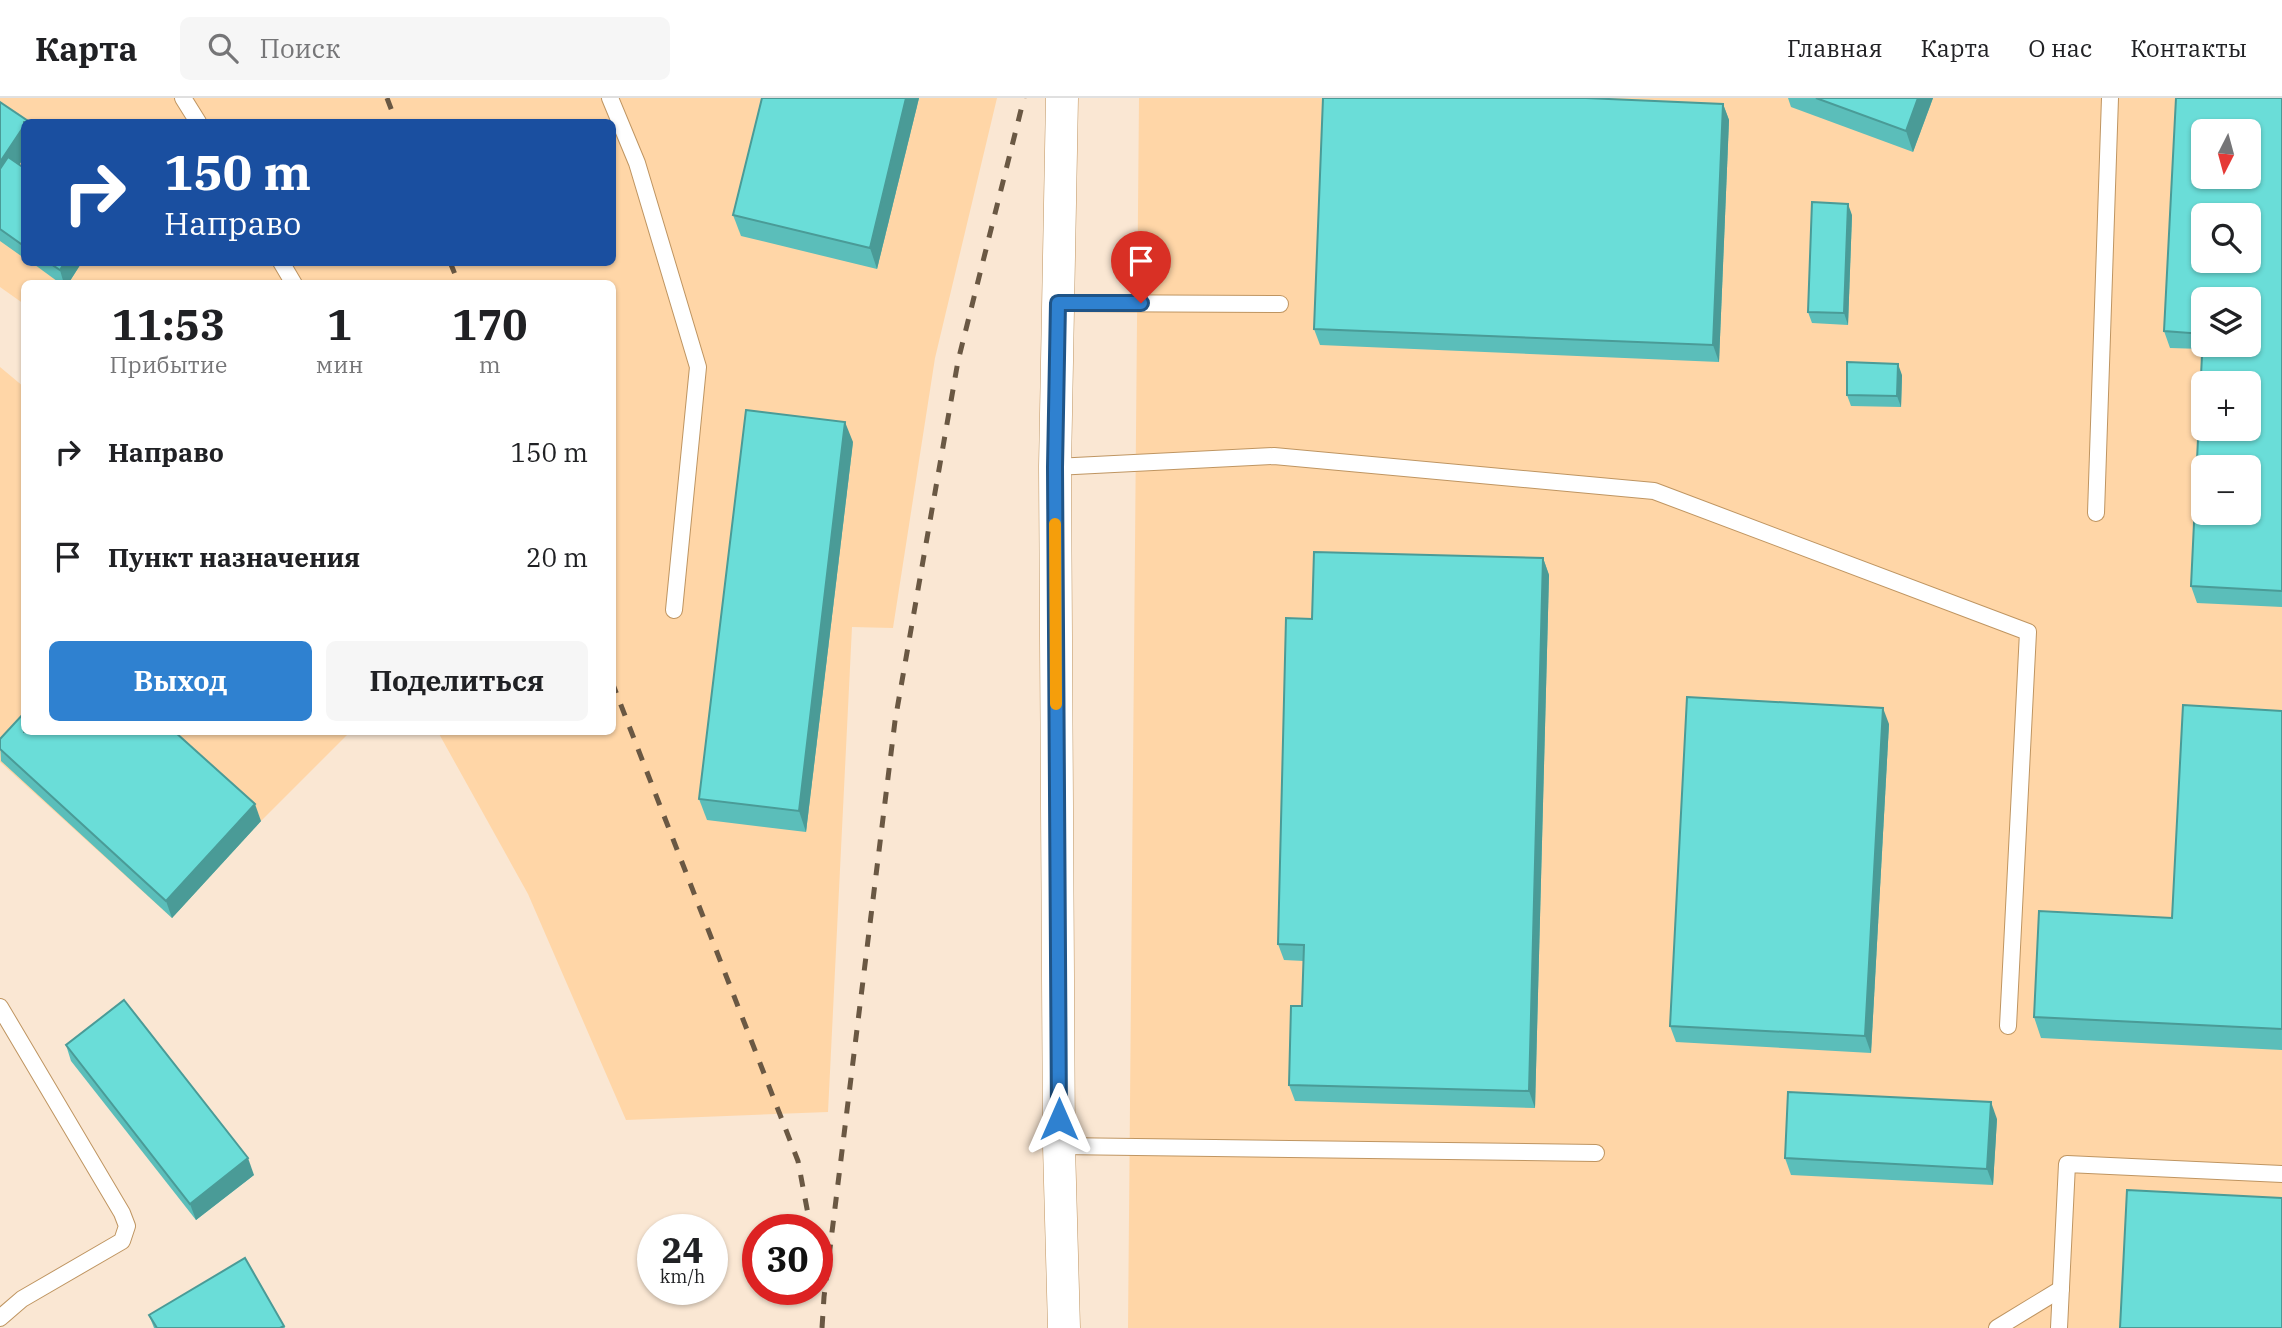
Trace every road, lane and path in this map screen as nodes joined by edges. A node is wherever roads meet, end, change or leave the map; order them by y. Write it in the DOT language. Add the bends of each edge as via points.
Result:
graph roads {
  1 [pos="183,98"];
  2 [pos="610,98"];
  3 [pos="1062,98"];
  4 [pos="2110,98"];
  5 [pos="196,119"];
  6 [pos="1058,303"];
  7 [pos="1279,304"];
  8 [pos="1055,467"];
  9 [pos="2096,513"];
  10 [pos="674,610"];
  11 [pos="0,1007"];
  12 [pos="2008,1026"];
  13 [pos="1059,1146"];
  14 [pos="1596,1153"];
  15 [pos="2282,1174"];
  16 [pos="2061,1289"];
  17 [pos="0,1318"];
  18 [pos="1064,1328"];
  19 [pos="1997,1328"];
  20 [pos="2059,1328"];
  1 -- 5 [label="lane"];
  2 -- 10 [label="lane" via="637,163 698,367"];
  3 -- 6 [label="street"];
  4 -- 9 [label="lane"];
  6 -- 7 [label="lane"];
  6 -- 8 [label="street"];
  8 -- 12 [label="lane" via="1274,456 1654,491 2028,632"];
  8 -- 13 [label="street"];
  11 -- 17 [label="lane" via="127,1226 122,1241 22,1299"];
  13 -- 14 [label="lane"];
  13 -- 18 [label="street"];
  15 -- 16 [label="lane" via="2067,1164"];
  16 -- 19 [label="lane"];
  16 -- 20 [label="lane"];
}
